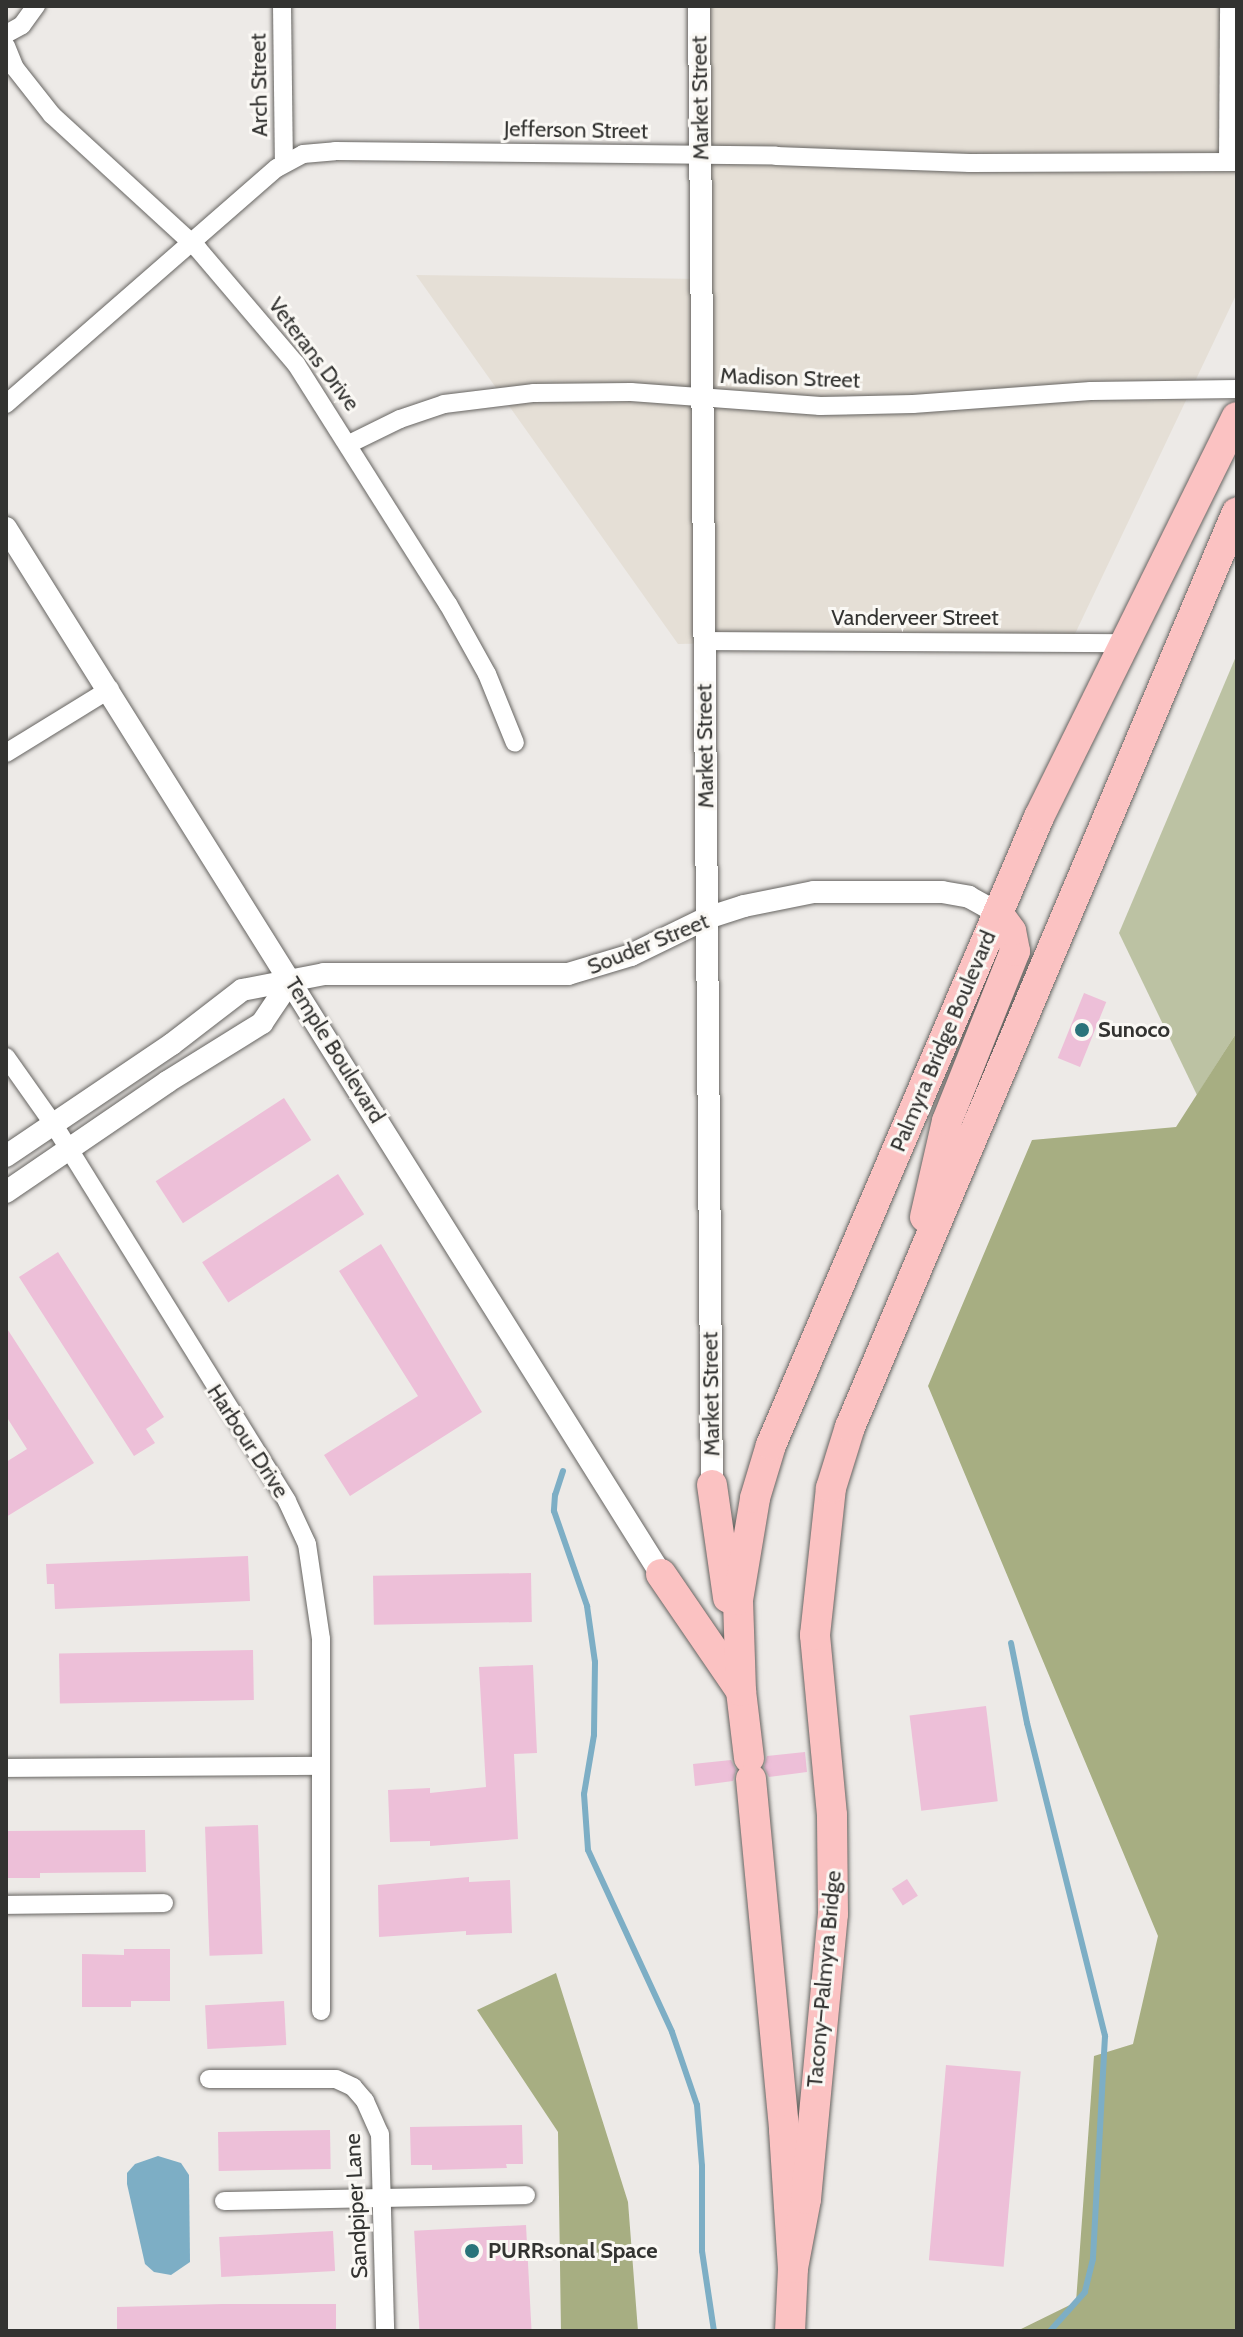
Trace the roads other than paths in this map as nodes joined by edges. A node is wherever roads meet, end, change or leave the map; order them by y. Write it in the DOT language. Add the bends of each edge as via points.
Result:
graph roads {
  1 [pos="36,6"];
  2 [pos="282,6"];
  3 [pos="699,6"];
  4 [pos="1229,6"];
  5 [pos="6,34"];
  6 [pos="6,46"];
  7 [pos="700,155"];
  8 [pos="1233,161"];
  9 [pos="284,163"];
  10 [pos="190,241"];
  11 [pos="1237,389"];
  12 [pos="702,399"];
  13 [pos="6,404"];
  14 [pos="1237,417"];
  15 [pos="349,444"];
  16 [pos="1237,512"];
  17 [pos="6,528"];
  18 [pos="704,641"];
  19 [pos="1124,643"];
  20 [pos="110,689"];
  21 [pos="515,743"];
  22 [pos="6,753"];
  23 [pos="998,913"];
  24 [pos="707,918"];
  25 [pos="291,980"];
  26 [pos="172,1044"];
  27 [pos="6,1057"];
  28 [pos="189,1069"];
  29 [pos="54,1125"];
  30 [pos="68,1151"];
  31 [pos="6,1156"];
  32 [pos="6,1192"];
  33 [pos="911,1285"];
  34 [pos="712,1485"];
  35 [pos="661,1574"];
  36 [pos="737,1635"];
  37 [pos="741,1691"];
  38 [pos="321,1766"];
  39 [pos="6,1768"];
  40 [pos="164,1903"];
  41 [pos="6,1905"];
  42 [pos="321,2011"];
  43 [pos="209,2079"];
  44 [pos="526,2195"];
  45 [pos="381,2199"];
  46 [pos="224,2201"];
  47 [pos="793,2268"];
  48 [pos="385,2331"];
  49 [pos="790,2331"];
  1 -- 5 [label="street" via="22,25"];
  2 -- 9 [label="street, Arch Street"];
  3 -- 7 [label="street, Market Street"];
  4 -- 8 [label="street"];
  6 -- 10 [label="street, Veterans Drive" via="15,68 52,115"];
  7 -- 8 [label="street, Jefferson Street" via="970,163"];
  7 -- 9 [label="street, Jefferson Street" via="335,151 303,154"];
  7 -- 12 [label="street, Market Street"];
  9 -- 10 [label="street, Jefferson Street"];
  10 -- 13 [label="street, Jefferson Street"];
  10 -- 15 [label="street, Veterans Drive" via="296,364"];
  11 -- 12 [label="street, Madison Street" via="820,406"];
  12 -- 15 [label="street, Madison Street" via="631,392 473,398 400,419"];
  12 -- 18 [label="street, Market Street"];
  14 -- 19 [label="highway, Palmyra Bridge Boulevard"];
  15 -- 21 [label="street, Veterans Drive" via="473,648"];
  16 -- 33 [label="highway"];
  17 -- 20 [label="street, Temple Boulevard"];
  18 -- 19 [label="street, Vanderveer Street"];
  18 -- 24 [label="street, Market Street"];
  19 -- 23 [label="highway, Palmyra Bridge Boulevard"];
  20 -- 22 [label="street"];
  20 -- 25 [label="street, Temple Boulevard"];
  23 -- 24 [label="street, Souder Street" via="957,894 854,890 770,899"];
  23 -- 33 [label="highway" via="1011,931 1015,951 947,1121"];
  23 -- 36 [label="highway, Palmyra Bridge Boulevard" via="771,1445 742,1564"];
  24 -- 25 [label="street, Souder Street" via="631,955 568,974 324,974"];
  24 -- 34 [label="street, Market Street"];
  25 -- 26 [label="street" via="242,990"];
  25 -- 28 [label="street" via="262,1023"];
  25 -- 35 [label="street, Temple Boulevard"];
  26 -- 28 [label="street"];
  26 -- 29 [label="street"];
  27 -- 29 [label="street, Harbour Drive"];
  28 -- 30 [label="street"];
  29 -- 30 [label="street, Harbour Drive"];
  29 -- 31 [label="street"];
  30 -- 32 [label="street"];
  30 -- 38 [label="street, Harbour Drive" via="287,1501 307,1544 321,1639"];
  33 -- 47 [label="highway, Tacony–Palmyra Bridge" via="844,1442 822,1545 815,1635 832,1815 833,1914 806,2199"];
  34 -- 36 [label="highway"];
  35 -- 37 [label="highway"];
  36 -- 37 [label="highway, Palmyra Bridge Boulevard"];
  37 -- 47 [label="highway, Tacony–Palmyra Bridge" via="779,2064"];
  38 -- 39 [label="street"];
  38 -- 42 [label="street, Harbour Drive"];
  40 -- 41 [label="street"];
  43 -- 45 [label="street, Sandpiper Lane" via="336,2079 353,2087 380,2134"];
  44 -- 45 [label="street"];
  45 -- 46 [label="street"];
  45 -- 48 [label="street, Sandpiper Lane"];
  47 -- 49 [label="highway, Tacony–Palmyra Bridge"];
}
